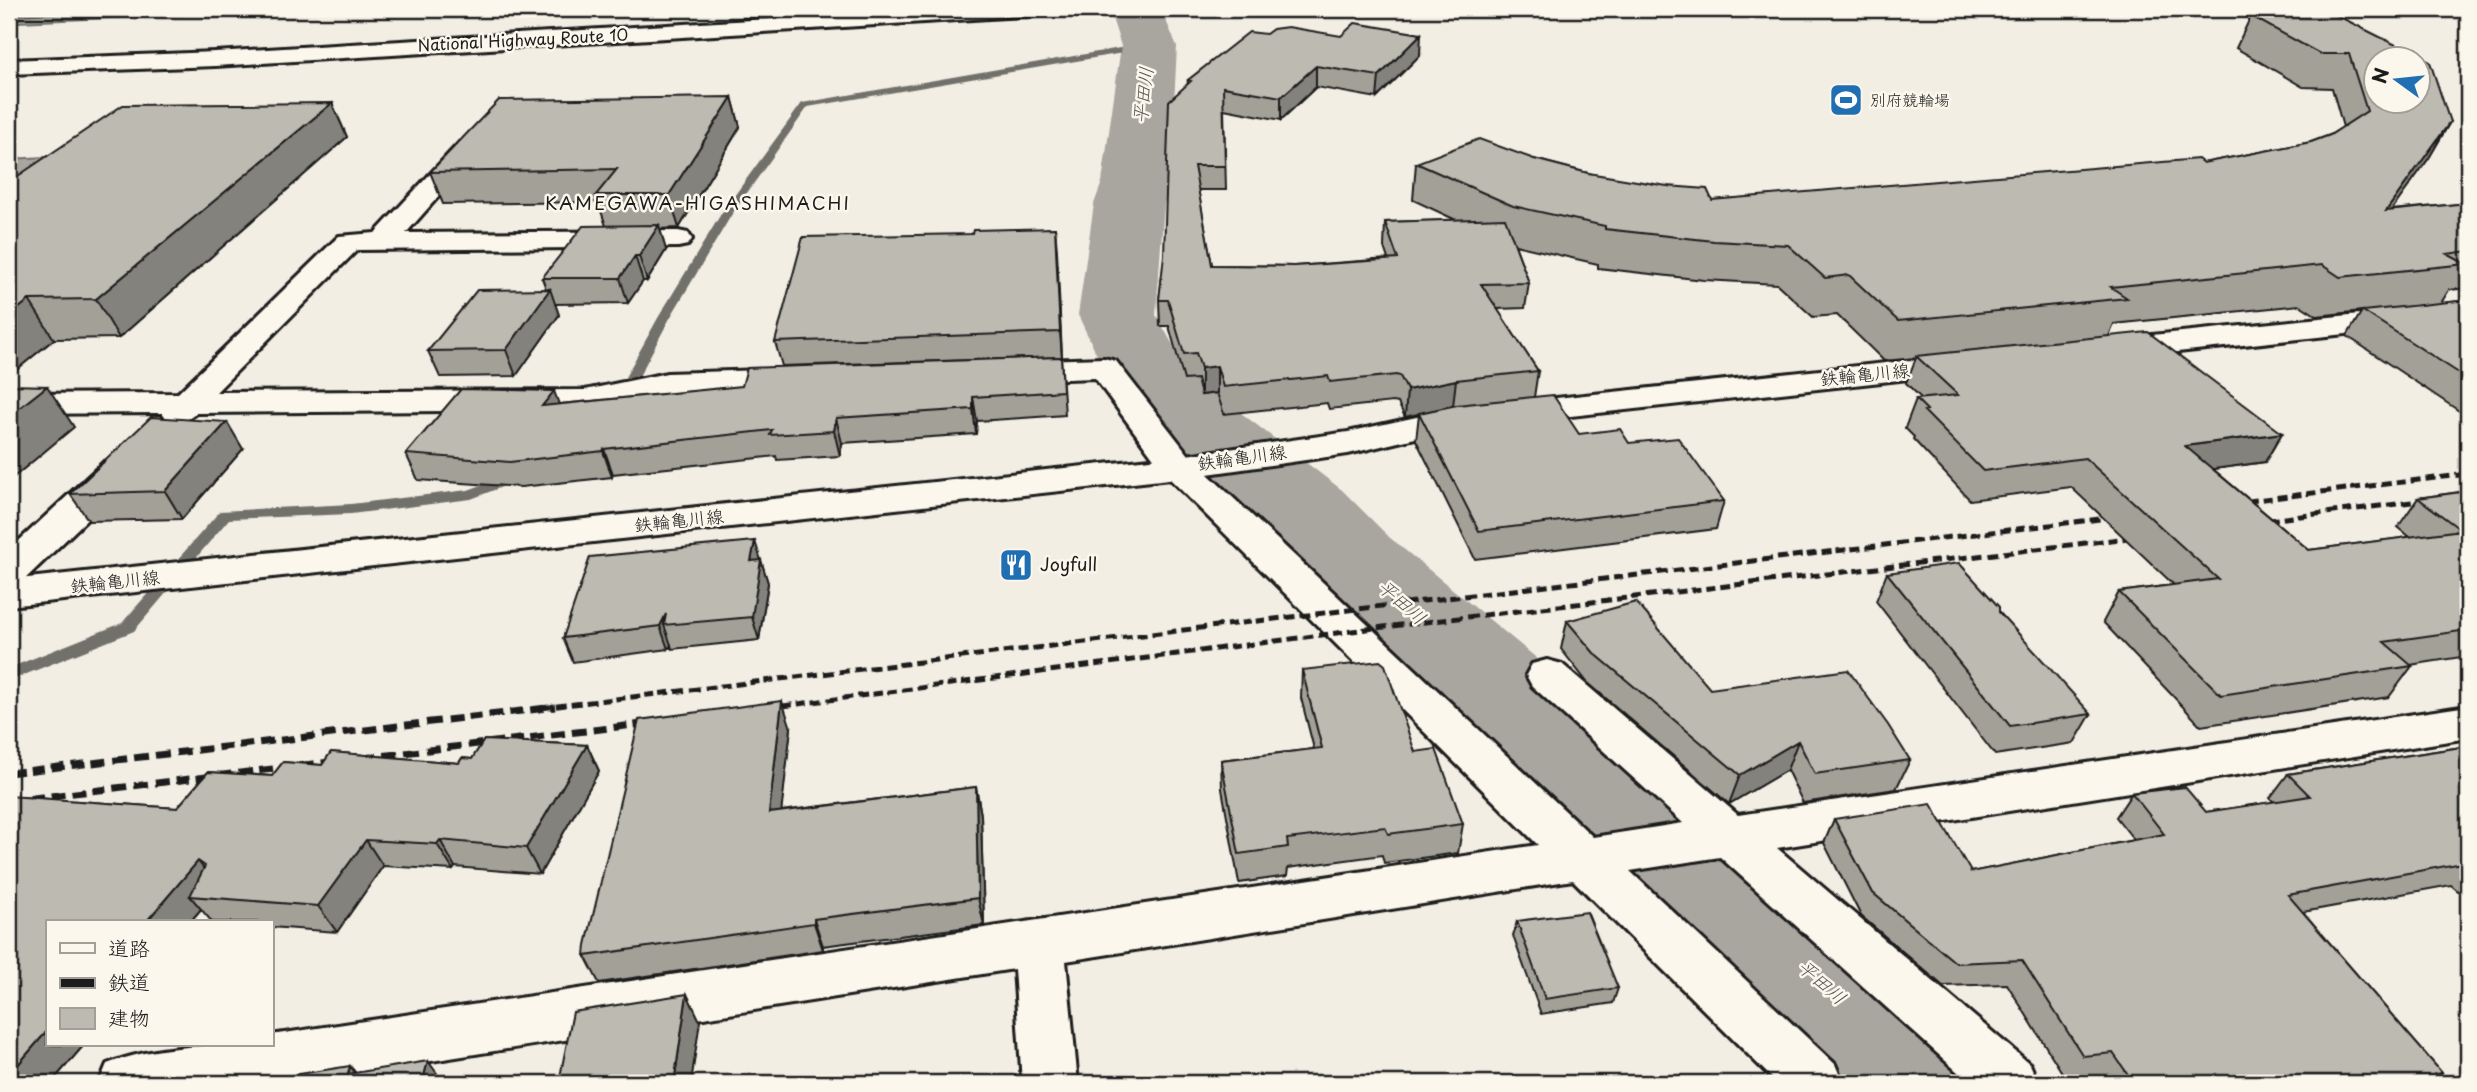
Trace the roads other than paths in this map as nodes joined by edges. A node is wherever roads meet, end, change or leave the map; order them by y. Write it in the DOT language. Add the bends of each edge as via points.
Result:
graph roads {
  1 [pos="773,9"];
  2 [pos="1037,9"];
  3 [pos="9,49"];
  4 [pos="9,67"];
  5 [pos="470,146"];
  6 [pos="678,239"];
  7 [pos="383,242"];
  8 [pos="2468,312"];
  9 [pos="2468,333"];
  10 [pos="982,372"];
  11 [pos="1990,373"];
  12 [pos="831,377"];
  13 [pos="188,402"];
  14 [pos="9,404"];
  15 [pos="1189,465"];
  16 [pos="9,572"];
  17 [pos="9,593"];
  18 [pos="1547,675"];
  19 [pos="2468,722"];
  20 [pos="1733,837"];
  21 [pos="1584,858"];
  22 [pos="1038,944"];
  23 [pos="127,1083"];
  24 [pos="1050,1083"];
  25 [pos="1815,1083"];
  26 [pos="2010,1083"];
  1 -- 3 [label="main road, National Highway Route 10" via="255,40"];
  2 -- 4 [label="main road, National Highway Route 10" via="215,59"];
  5 -- 7 [label="main road"];
  6 -- 7 [label="main road"];
  7 -- 13 [label="main road" via="349,242"];
  8 -- 9 [label="main road" via="2087,363"];
  10 -- 15 [label="main road" via="1104,368"];
  11 -- 15 [label="main road, 鉄輪亀川線" via="1461,441 1348,443"];
  12 -- 13 [label="main road" via="667,383 585,400"];
  13 -- 14 [label="main road"];
  13 -- 16 [label="main road"];
  15 -- 17 [label="main road, 鉄輪亀川線"];
  15 -- 21 [label="main road"];
  18 -- 20 [label="main road"];
  19 -- 20 [label="main road"];
  20 -- 21 [label="main road"];
  20 -- 26 [label="main road"];
  21 -- 22 [label="main road"];
  21 -- 25 [label="main road"];
  22 -- 23 [label="main road"];
  22 -- 24 [label="main road"];
}
